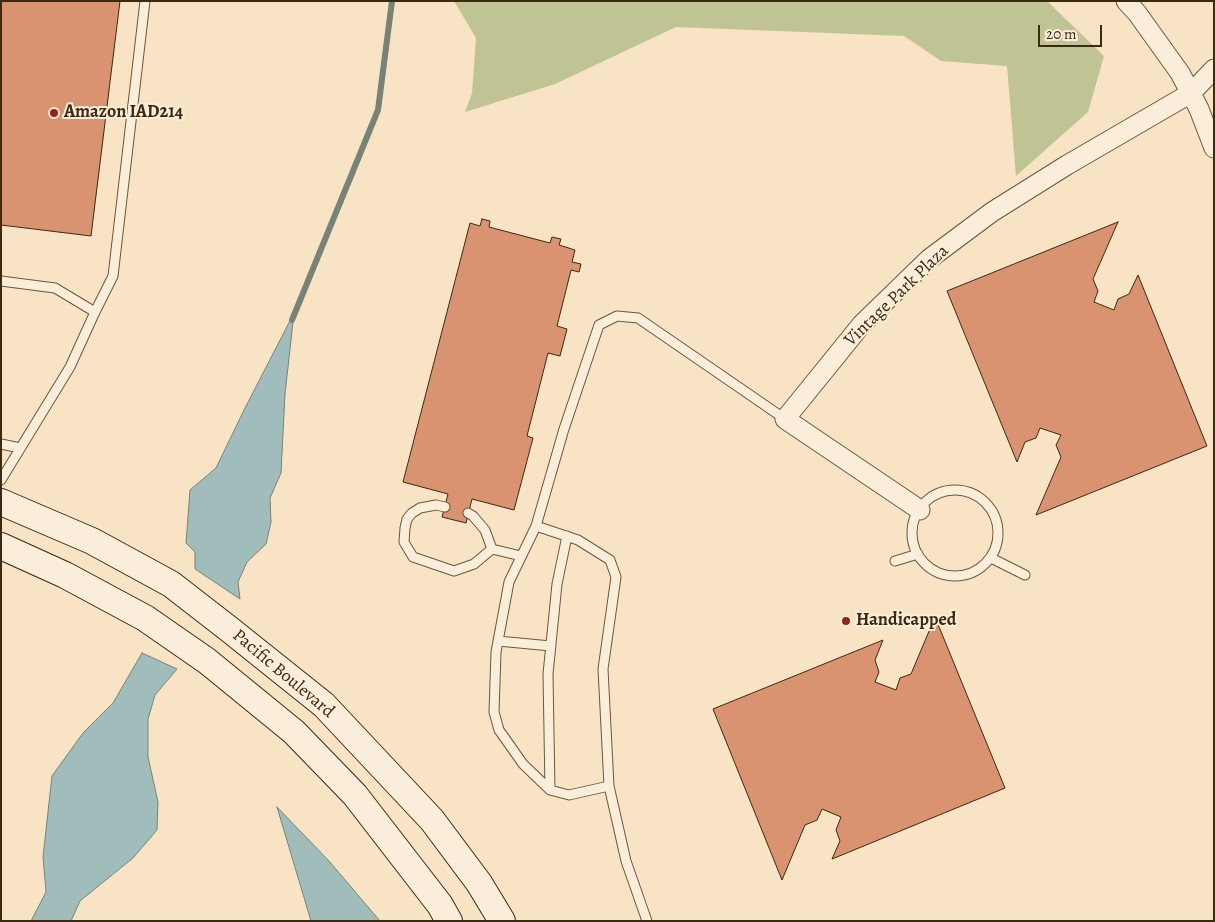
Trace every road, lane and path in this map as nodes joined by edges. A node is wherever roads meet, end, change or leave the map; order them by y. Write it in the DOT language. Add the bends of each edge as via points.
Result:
graph roads {
  1 [pos="145,1"];
  2 [pos="1126,1"];
  3 [pos="1214,68"];
  4 [pos="1191,93"];
  5 [pos="1214,148"];
  6 [pos="1,281"];
  7 [pos="95,312"];
  8 [pos="785,419"];
  9 [pos="1,444"];
  10 [pos="20,448"];
  11 [pos="1,480"];
  12 [pos="1,502"];
  13 [pos="445,507"];
  14 [pos="920,510"];
  15 [pos="468,514"];
  16 [pos="536,526"];
  17 [pos="567,536"];
  18 [pos="1,546"];
  19 [pos="492,549"];
  20 [pos="918,554"];
  21 [pos="521,556"];
  22 [pos="991,558"];
  23 [pos="895,561"];
  24 [pos="1025,575"];
  25 [pos="498,641"];
  26 [pos="551,646"];
  27 [pos="609,786"];
  28 [pos="550,790"];
  29 [pos="449,921"];
  30 [pos="502,921"];
  31 [pos="647,921"];
  1 -- 7 [label="lane" via="113,276"];
  2 -- 4 [label="street" via="1180,73"];
  3 -- 4 [label="street, Vintage Park Plaza"];
  4 -- 5 [label="street"];
  4 -- 8 [label="street, Vintage Park Plaza" via="992,212 929,259 862,324"];
  6 -- 7 [label="lane" via="55,288"];
  7 -- 10 [label="lane" via="70,367"];
  8 -- 14 [label="street"];
  8 -- 16 [label="lane" via="638,318 617,316 599,325"];
  9 -- 10 [label="lane"];
  10 -- 11 [label="lane"];
  12 -- 30 [label="main road, Pacific Boulevard" via="92,541 171,584 324,705 432,820 480,883"];
  13 -- 19 [label="lane" via="420,508 407,520 404,542 413,557 454,571 474,564"];
  14 -- 20 [label="lane" via="912,526 913,545"];
  14 -- 22 [label="lane" via="930,498 946,490 966,491 980,497 993,510 998,527 998,542"];
  15 -- 19 [label="lane" via="485,530"];
  16 -- 17 [label="lane"];
  16 -- 21 [label="lane"];
  17 -- 26 [label="lane" via="557,584"];
  17 -- 27 [label="lane" via="610,560 616,577 603,669"];
  18 -- 29 [label="main road" via="146,618 294,732 355,795"];
  19 -- 21 [label="lane"];
  20 -- 22 [label="lane" via="922,562 947,576 964,576 980,569"];
  20 -- 23 [label="lane"];
  21 -- 25 [label="lane" via="509,582"];
  22 -- 24 [label="lane"];
  25 -- 26 [label="lane"];
  25 -- 28 [label="lane" via="494,712 499,730 524,764"];
  26 -- 28 [label="lane" via="548,674"];
  27 -- 28 [label="lane" via="568,795"];
  27 -- 31 [label="lane" via="626,861"];
}
